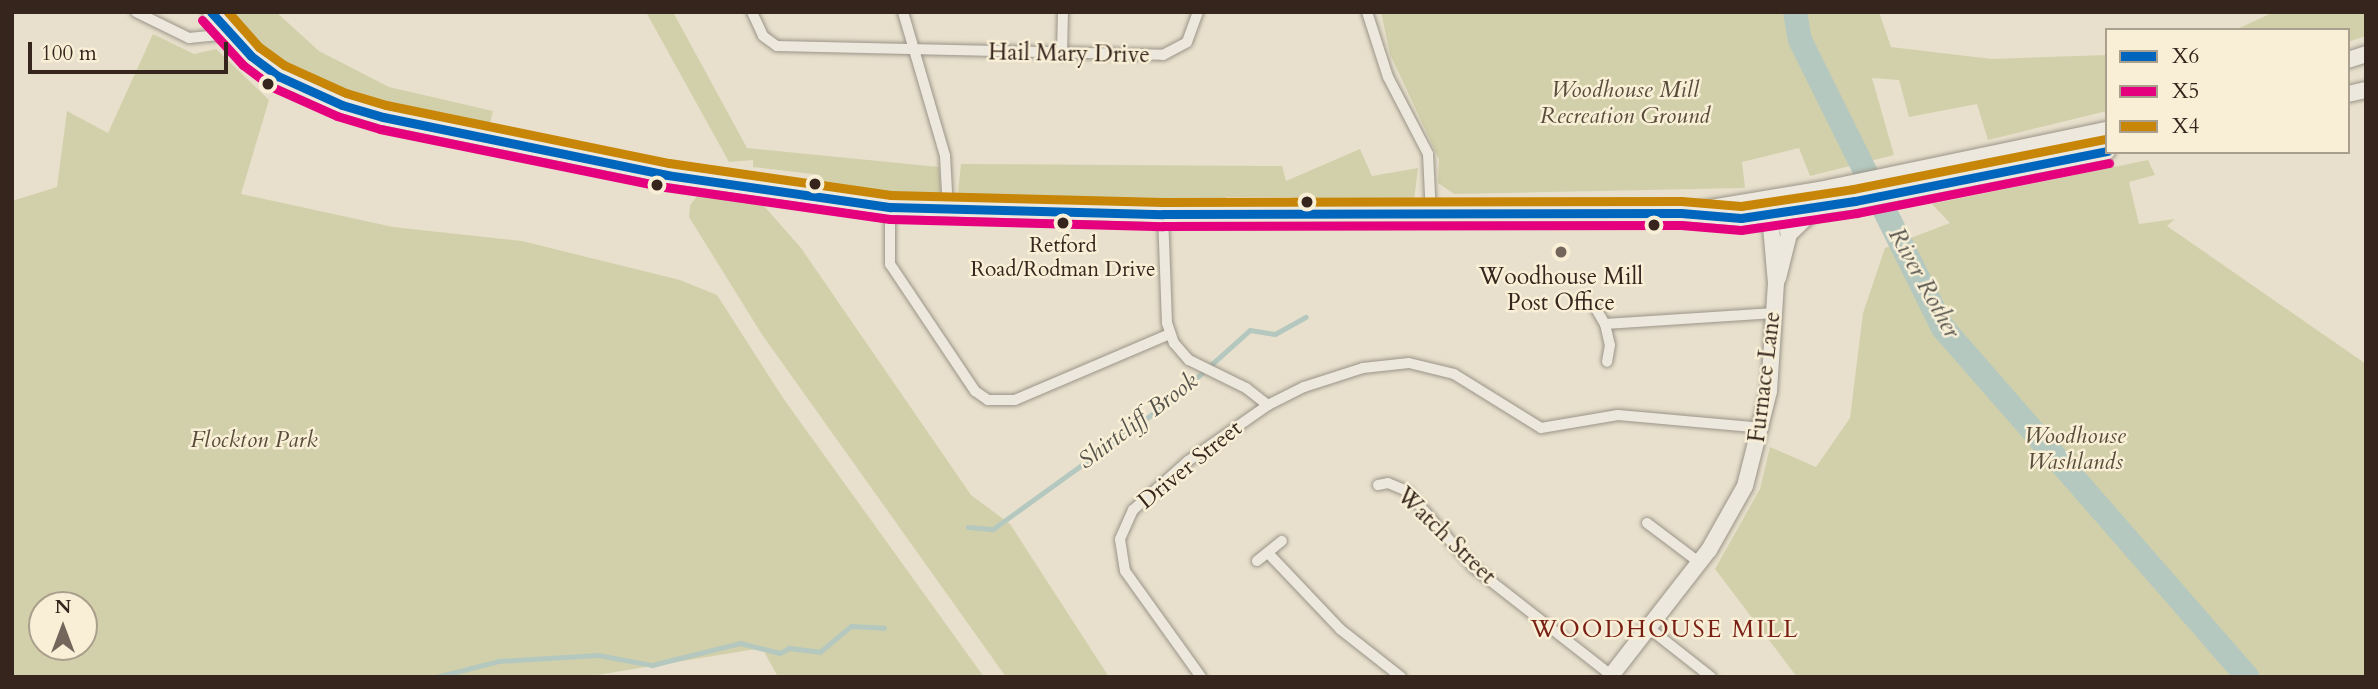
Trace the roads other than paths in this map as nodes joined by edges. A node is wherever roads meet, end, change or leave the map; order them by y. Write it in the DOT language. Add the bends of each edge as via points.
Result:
graph roads {
  1 [pos="136,12"];
  2 [pos="211,12"];
  3 [pos="752,12"];
  4 [pos="904,12"];
  5 [pos="1063,12"];
  6 [pos="1198,12"];
  7 [pos="1367,12"];
  8 [pos="229,34"];
  9 [pos="914,50"];
  10 [pos="1062,55"];
  11 [pos="2105,130"];
  12 [pos="2105,151"];
  13 [pos="890,207"];
  14 [pos="1818,207"];
  15 [pos="1776,208"];
  16 [pos="948,210"];
  17 [pos="1163,214"];
  18 [pos="1431,215"];
  19 [pos="1789,234"];
  20 [pos="1776,283"];
  21 [pos="1595,307"];
  22 [pos="1775,313"];
  23 [pos="1605,324"];
  24 [pos="1170,334"];
  25 [pos="1607,362"];
  26 [pos="1268,405"];
  27 [pos="1763,428"];
  28 [pos="1378,485"];
  29 [pos="1647,523"];
  30 [pos="1282,541"];
  31 [pos="1268,553"];
  32 [pos="1256,561"];
  33 [pos="1700,563"];
  34 [pos="1650,629"];
  35 [pos="1611,676"];
  36 [pos="1200,677"];
  37 [pos="1401,677"];
  38 [pos="1711,677"];
  1 -- 8 [label="street" via="188,38"];
  2 -- 8 [label="main road"];
  3 -- 9 [label="street, Hail Mary Drive" via="763,36 777,46"];
  4 -- 9 [label="street"];
  5 -- 10 [label="street"];
  6 -- 10 [label="street, Hail Mary Drive" via="1187,42 1172,54"];
  7 -- 18 [label="street" via="1388,77 1428,154"];
  8 -- 13 [label="main road" via="278,76 383,117 667,175"];
  9 -- 10 [label="street, Hail Mary Drive"];
  9 -- 16 [label="street" via="945,156"];
  11 -- 15 [label="main road" via="1850,184"];
  12 -- 14 [label="main road"];
  13 -- 16 [label="main road"];
  13 -- 24 [label="street" via="890,264 975,391 988,400 1015,400"];
  14 -- 15 [label="main road"];
  14 -- 19 [label="main road"];
  15 -- 18 [label="main road"];
  15 -- 19 [label="main road, Furnace Lane"];
  15 -- 20 [label="main road, Furnace Lane"];
  16 -- 17 [label="main road"];
  17 -- 18 [label="main road"];
  17 -- 24 [label="street"];
  19 -- 20 [label="main road, Furnace Lane"];
  20 -- 22 [label="main road, Furnace Lane"];
  21 -- 23 [label="street"];
  22 -- 23 [label="street"];
  22 -- 27 [label="main road, Furnace Lane"];
  23 -- 25 [label="street" via="1610,345"];
  24 -- 26 [label="street" via="1189,360 1246,388"];
  26 -- 27 [label="street, Driver Street" via="1336,376 1409,363 1454,374 1541,428 1618,415"];
  26 -- 36 [label="street, Driver Street" via="1145,497 1133,510 1120,539 1125,571"];
  27 -- 33 [label="main road, Furnace Lane" via="1737,503"];
  28 -- 35 [label="street, Watch Street" via="1388,483 1408,491 1474,568"];
  29 -- 33 [label="street"];
  30 -- 31 [label="street"];
  31 -- 32 [label="street"];
  31 -- 37 [label="street" via="1340,629"];
  33 -- 34 [label="main road, Furnace Lane"];
  34 -- 35 [label="main road, Furnace Lane"];
  34 -- 38 [label="street"];
}
